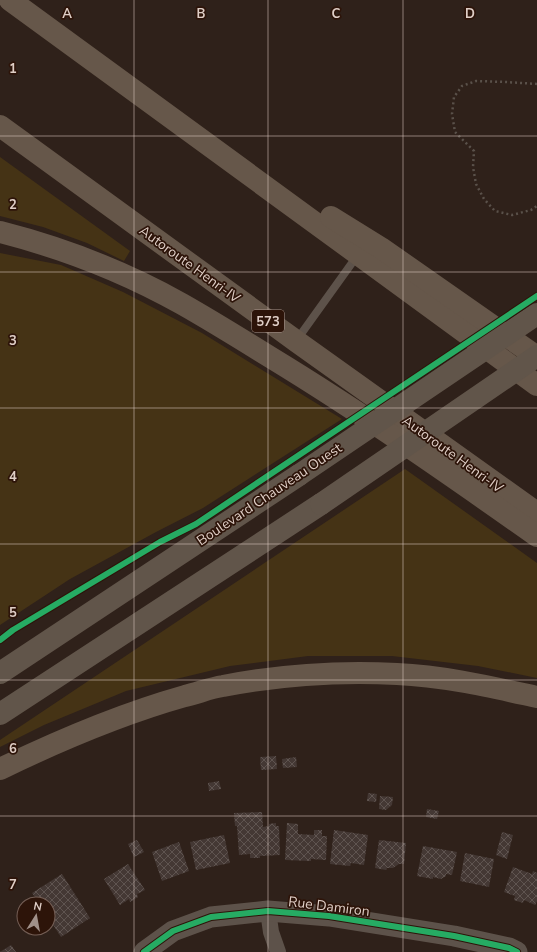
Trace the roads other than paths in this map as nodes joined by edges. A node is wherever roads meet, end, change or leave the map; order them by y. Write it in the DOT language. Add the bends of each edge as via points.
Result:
graph roads {
  1 [pos="10,0"];
  2 [pos="0,126"];
  3 [pos="197,135"];
  4 [pos="0,232"];
  5 [pos="359,254"];
  6 [pos="537,314"];
  7 [pos="296,341"];
  8 [pos="537,356"];
  9 [pos="537,385"];
  10 [pos="537,513"];
  11 [pos="537,536"];
  12 [pos="0,673"];
  13 [pos="537,697"];
  14 [pos="0,714"];
  15 [pos="0,769"];
  16 [pos="268,912"];
  17 [pos="144,952"];
  18 [pos="278,952"];
  19 [pos="518,952"];
  1 -- 3 [label="highway"];
  2 -- 7 [label="highway, Autoroute Henri-IV / 573"];
  3 -- 5 [label="highway"];
  3 -- 8 [label="highway" via="381,248"];
  4 -- 11 [label="highway" via="37,241 79,256 181,303 323,389"];
  5 -- 7 [label="lane"];
  5 -- 9 [label="highway"];
  6 -- 12 [label="main road, Boulevard Chauveau Ouest, bridge"];
  7 -- 10 [label="highway, Autoroute Henri-IV / 573"];
  8 -- 14 [label="main road, bridge" via="321,504"];
  13 -- 15 [label="highway" via="458,681 398,674 277,677 222,686 163,702 104,723"];
  16 -- 17 [label="street, Rue Damiron" via="211,917 173,931"];
  16 -- 18 [label="street"];
  16 -- 19 [label="street, Rue Damiron" via="329,916 454,936"];
}
